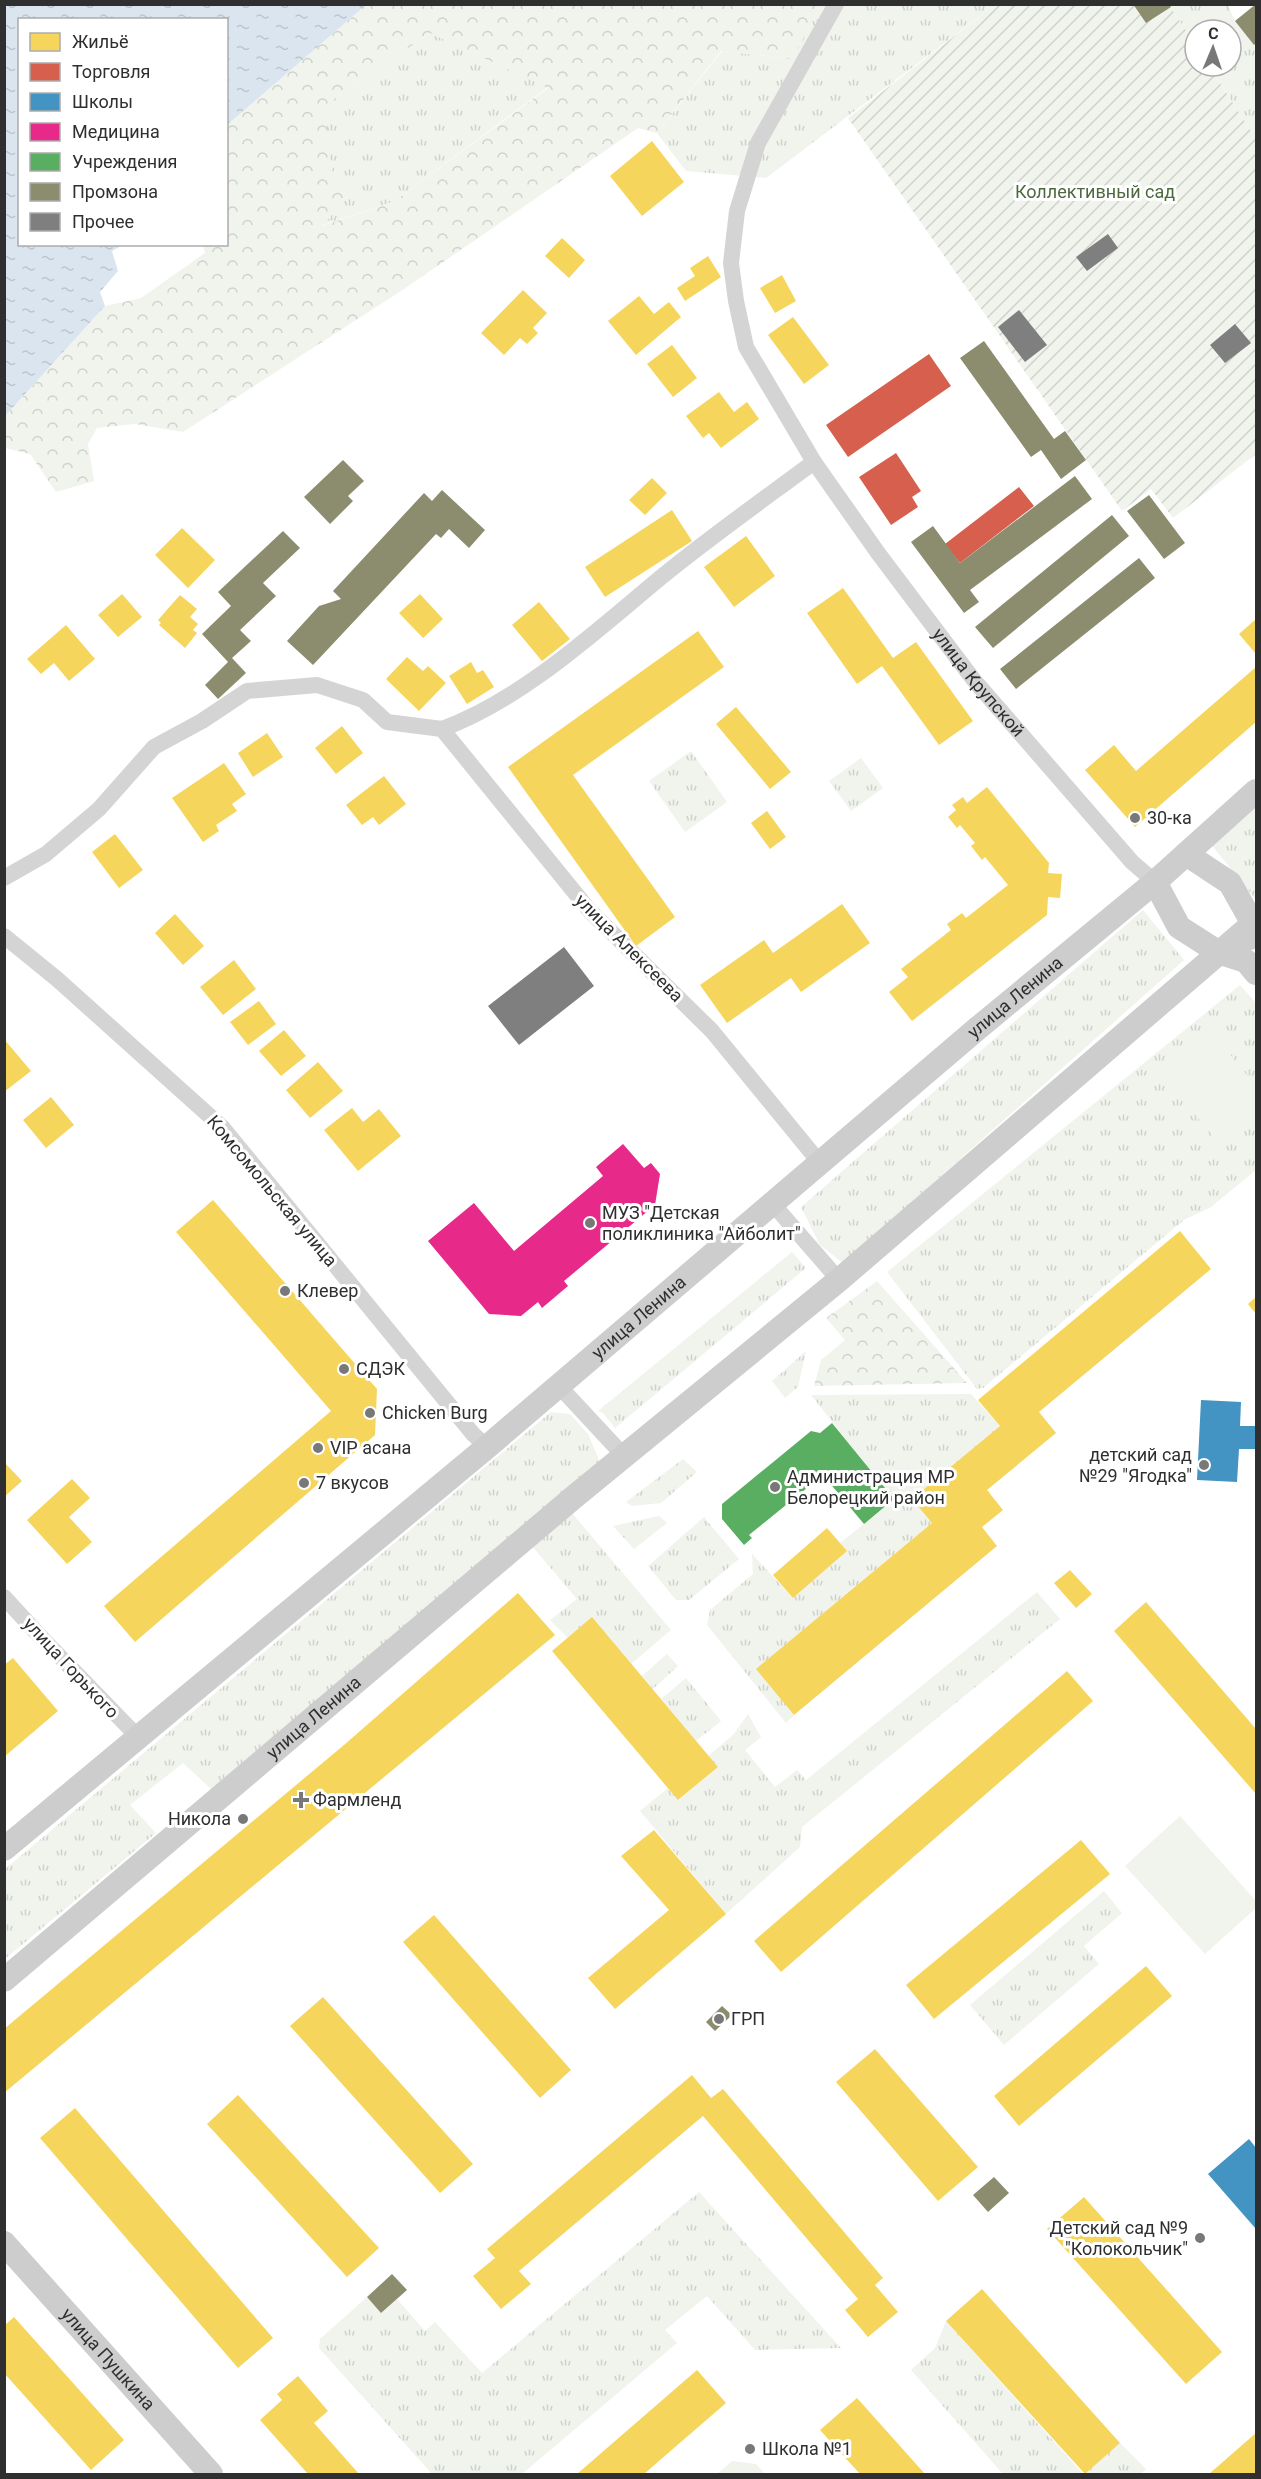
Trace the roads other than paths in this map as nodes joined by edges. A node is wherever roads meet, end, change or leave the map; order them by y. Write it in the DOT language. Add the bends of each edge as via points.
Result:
graph roads {
  1 [pos="836,4"];
  2 [pos="814,462"];
  3 [pos="442,729"];
  4 [pos="1257,791"];
  5 [pos="1186,854"];
  6 [pos="4,878"];
  7 [pos="1155,882"];
  8 [pos="1255,922"];
  9 [pos="4,936"];
  10 [pos="1218,952"];
  11 [pos="1251,967"];
  12 [pos="820,1163"];
  13 [pos="772,1203"];
  14 [pos="839,1280"];
  15 [pos="559,1386"];
  16 [pos="487,1447"];
  17 [pos="624,1456"];
  18 [pos="4,1597"];
  19 [pos="139,1738"];
  20 [pos="4,1850"];
  21 [pos="4,1980"];
  22 [pos="4,2243"];
  23 [pos="211,2475"];
  1 -- 2 [label="street, улица Крупской" via="758,143 737,211 731,262 746,347"];
  2 -- 3 [label="street" via="704,543 546,669 470,719"];
  2 -- 7 [label="street, улица Крупской" via="973,679 1132,862"];
  3 -- 6 [label="street" via="387,722 363,700 317,685 247,691 153,747 99,809 46,854"];
  3 -- 12 [label="street, улица Алексеева" via="589,910 711,1031"];
  4 -- 5 [label="main road, улица Ленина"];
  5 -- 7 [label="main road, улица Ленина"];
  5 -- 8 [label="main road" via="1230,883"];
  7 -- 10 [label="main road, улица Крупской" via="1179,927"];
  7 -- 12 [label="main road, улица Ленина"];
  8 -- 10 [label="main road, улица Ленина"];
  8 -- 11 [label="main road"];
  9 -- 16 [label="street, Комсомольская улица" via="223,1128"];
  10 -- 11 [label="main road, улица Крупской"];
  10 -- 14 [label="main road, улица Ленина"];
  12 -- 13 [label="main road, улица Ленина"];
  13 -- 14 [label="street"];
  13 -- 15 [label="main road, улица Ленина"];
  14 -- 17 [label="main road, улица Ленина"];
  15 -- 16 [label="main road, улица Ленина"];
  15 -- 17 [label="street"];
  16 -- 19 [label="main road, улица Ленина"];
  17 -- 21 [label="main road, улица Ленина"];
  18 -- 19 [label="street, улица Горького"];
  19 -- 20 [label="main road, улица Ленина"];
  22 -- 23 [label="main road, улица Пушкина"];
}
